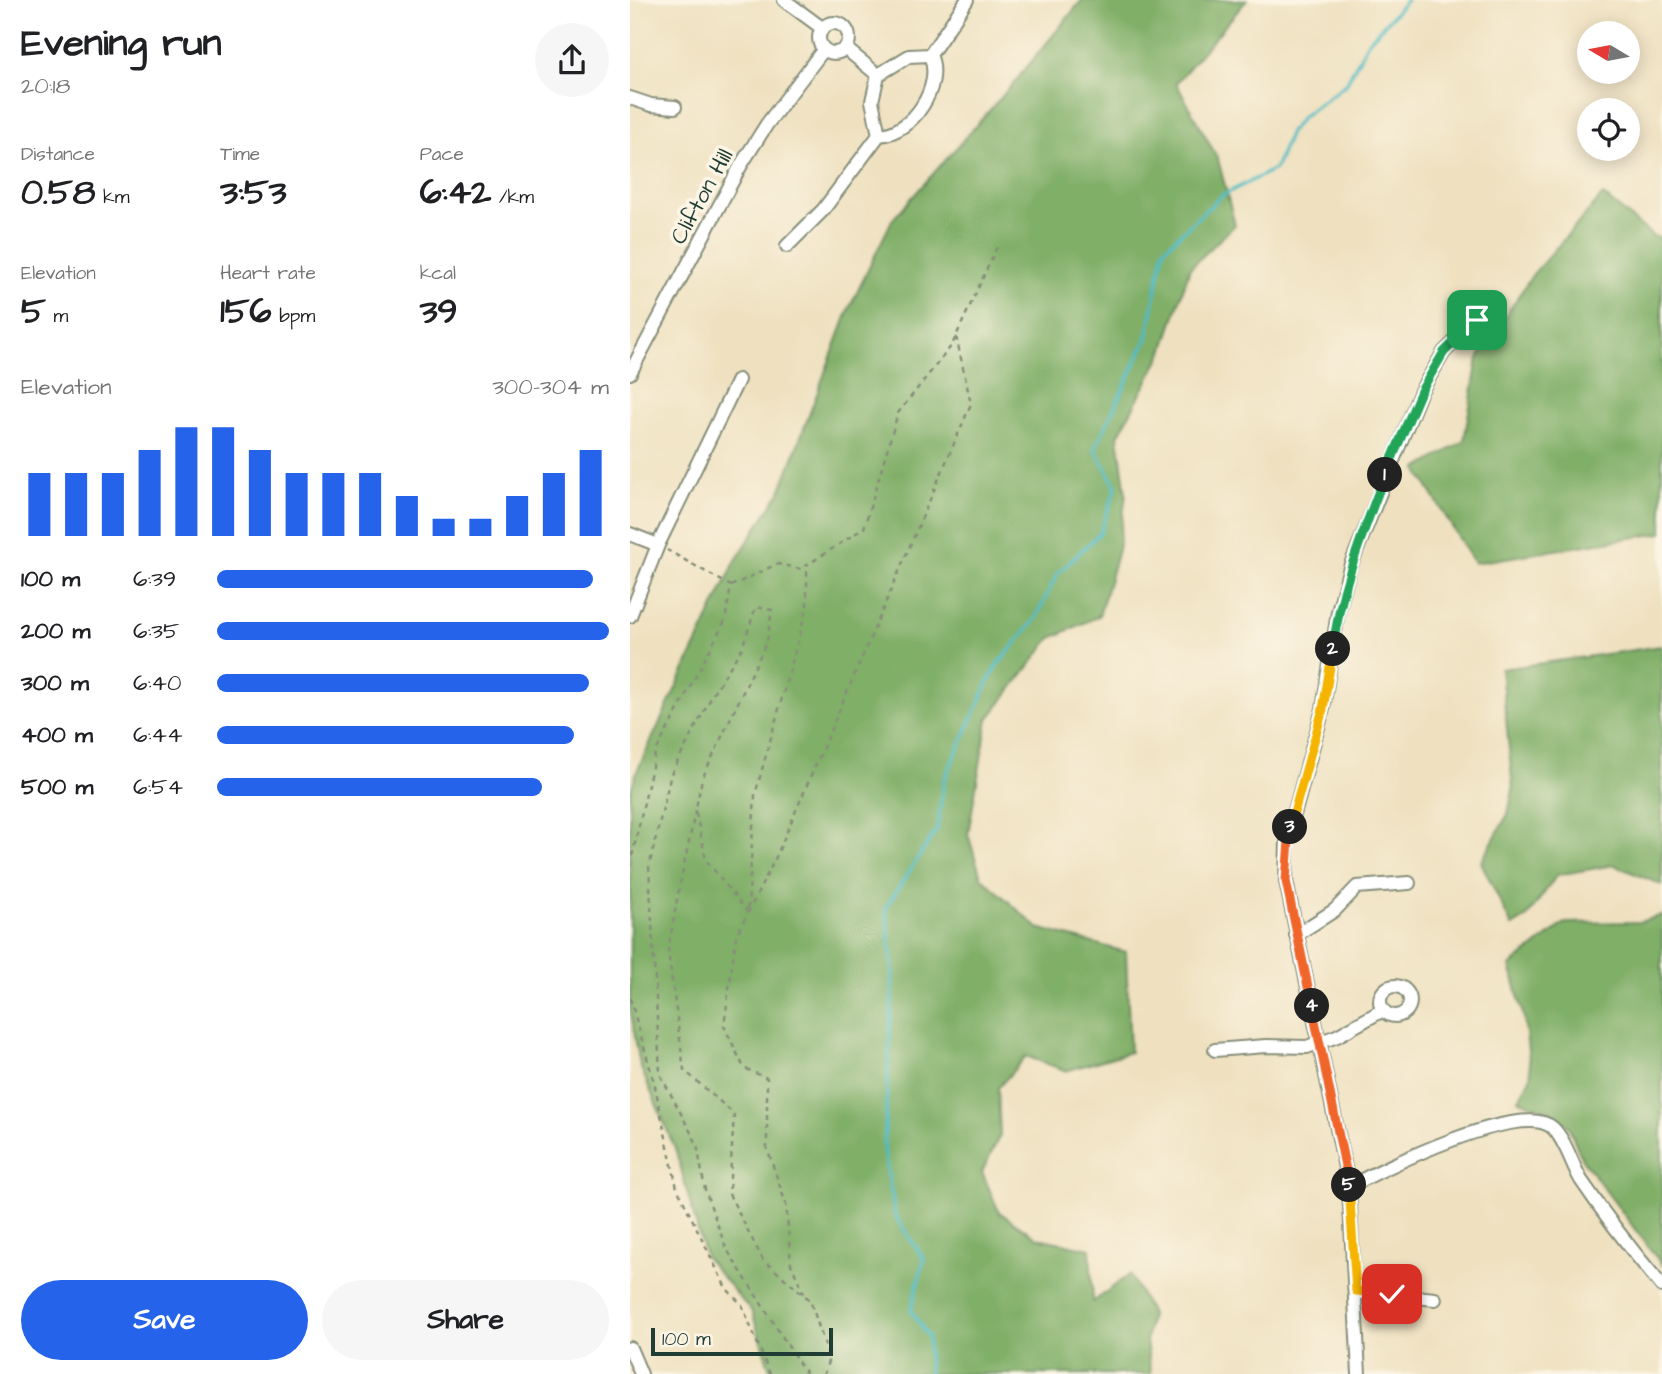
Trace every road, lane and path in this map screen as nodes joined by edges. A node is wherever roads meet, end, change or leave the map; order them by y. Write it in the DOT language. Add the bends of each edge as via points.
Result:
graph roads {
  1 [pos="784,0"];
  2 [pos="967,0"];
  3 [pos="822,28"];
  4 [pos="845,48"];
  5 [pos="824,49"];
  6 [pos="930,55"];
  7 [pos="878,75"];
  8 [pos="630,98"];
  9 [pos="674,107"];
  10 [pos="879,135"];
  11 [pos="787,246"];
  12 [pos="997,247"];
  13 [pos="1477,320"];
  14 [pos="956,336"];
  15 [pos="630,373"];
  16 [pos="738,380"];
  17 [pos="630,534"];
  18 [pos="658,545"];
  19 [pos="807,565"];
  20 [pos="732,586"];
  21 [pos="630,616"];
  22 [pos="695,811"];
  23 [pos="630,866"];
  24 [pos="1409,883"];
  25 [pos="748,913"];
  26 [pos="1296,935"];
  27 [pos="630,998"];
  28 [pos="1383,1010"];
  29 [pos="1319,1044"];
  30 [pos="1215,1051"];
  31 [pos="1349,1186"];
  32 [pos="1662,1286"];
  33 [pos="1356,1291"];
  34 [pos="806,1297"];
  35 [pos="1435,1299"];
  36 [pos="630,1348"];
  37 [pos="641,1374"];
  38 [pos="770,1374"];
  39 [pos="806,1374"];
  40 [pos="824,1374"];
  41 [pos="1360,1374"];
  1 -- 3 [label="street"];
  2 -- 6 [label="street"];
  3 -- 4 [label="street" via="832,23 845,29 849,38"];
  3 -- 5 [label="street" via="819,41"];
  4 -- 5 [label="street" via="832,53"];
  4 -- 7 [label="street"];
  5 -- 15 [label="street, Clifton Hill" via="766,124 741,165"];
  6 -- 7 [label="street" via="909,56"];
  6 -- 10 [label="street" via="934,65 928,96 899,132"];
  7 -- 10 [label="street" via="872,101"];
  8 -- 9 [label="street"];
  10 -- 11 [label="street" via="823,210"];
  12 -- 14 [label="path"];
  13 -- 26 [label="street" via="1444,352 1421,391 1350,568 1338,612 1326,698 1287,840 1286,881"];
  14 -- 19 [label="path" via="898,413 864,528"];
  14 -- 25 [label="path" via="971,404"];
  16 -- 18 [label="street"];
  17 -- 18 [label="street"];
  18 -- 20 [label="path"];
  18 -- 21 [label="street"];
  19 -- 20 [label="path" via="801,569 777,564"];
  19 -- 25 [label="path" via="807,608 755,795"];
  20 -- 23 [label="path" via="725,621 655,753"];
  22 -- 25 [label="path" via="706,860"];
  22 -- 34 [label="path" via="668,951 684,1070 734,1114 729,1194 763,1261"];
  22 -- 39 [label="path" via="702,779 767,641 772,610 756,607 742,648 671,774 649,867 653,957 660,1074 697,1144 705,1190 726,1248"];
  24 -- 26 [label="street" via="1357,887 1335,910"];
  25 -- 34 [label="path" via="736,936 724,1026 744,1068 767,1078 767,1147 786,1204 791,1264"];
  26 -- 29 [label="street"];
  27 -- 38 [label="path" via="677,1188 726,1288 743,1306"];
  28 -- 29 [label="street"];
  29 -- 30 [label="street"];
  29 -- 31 [label="street"];
  31 -- 32 [label="street" via="1502,1124 1541,1121 1553,1129 1595,1200"];
  31 -- 33 [label="street"];
  33 -- 35 [label="street"];
  33 -- 41 [label="street"];
  34 -- 40 [label="path" via="829,1358"];
  36 -- 37 [label="street"];
}
